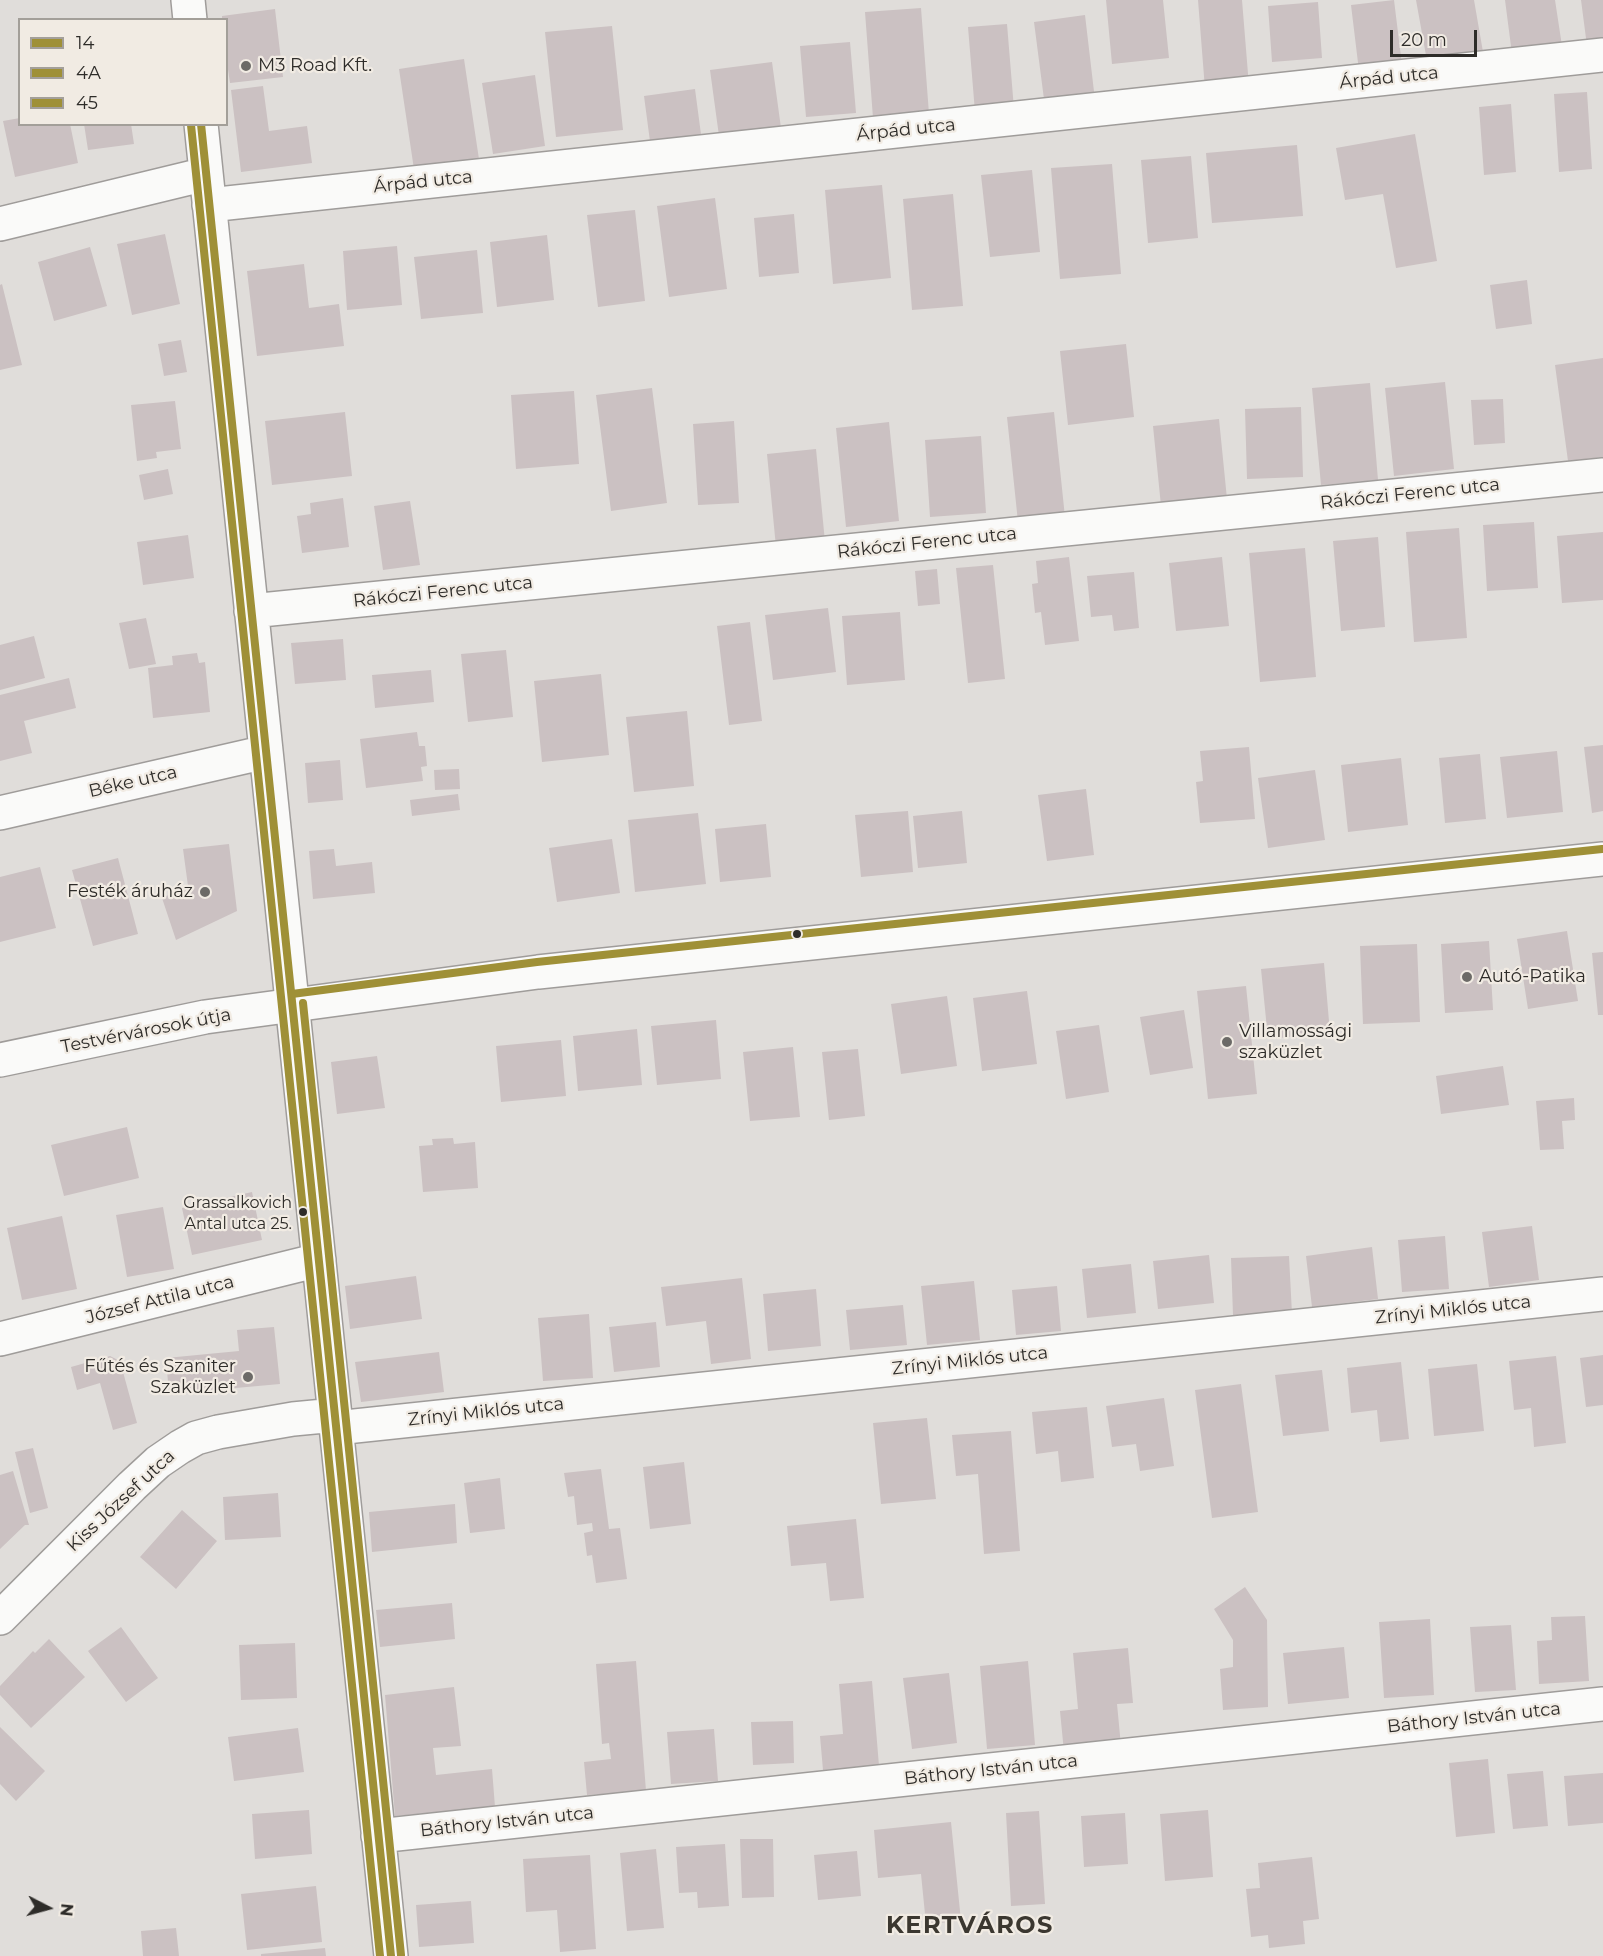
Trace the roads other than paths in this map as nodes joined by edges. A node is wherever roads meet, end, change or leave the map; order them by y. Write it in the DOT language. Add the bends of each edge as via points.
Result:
graph roads {
  1 [pos="188,0"];
  2 [pos="190,18"];
  3 [pos="1603,55"];
  4 [pos="201,126"];
  5 [pos="207,190"];
  6 [pos="0,224"];
  7 [pos="1603,475"];
  8 [pos="250,611"];
  9 [pos="266,752"];
  10 [pos="0,813"];
  11 [pos="1603,860"];
  12 [pos="293,1004"];
  13 [pos="0,1060"];
  14 [pos="319,1260"];
  15 [pos="1603,1294"];
  16 [pos="0,1339"];
  17 [pos="335,1421"];
  18 [pos="0,1618"];
  19 [pos="1603,1704"];
  20 [pos="378,1836"];
  21 [pos="391,1956"];
  1 -- 2 [label="street"];
  3 -- 5 [label="street, Árpád utca"];
  4 -- 5 [label="street"];
  5 -- 6 [label="street, Árpád utca"];
  5 -- 8 [label="street"];
  7 -- 8 [label="street, Rákóczi Ferenc utca"];
  8 -- 9 [label="street"];
  9 -- 10 [label="street, Béke utca"];
  9 -- 12 [label="street"];
  11 -- 12 [label="street, Testvérvárosok útja" via="538,972"];
  12 -- 13 [label="street, Testvérvárosok útja" via="205,1017"];
  12 -- 14 [label="street"];
  14 -- 16 [label="street, József Attila utca"];
  14 -- 17 [label="street"];
  15 -- 17 [label="street, Zrínyi Miklós utca"];
  17 -- 18 [label="street, Kiss József utca" via="293,1419 218,1432 180,1447 132,1486"];
  17 -- 20 [label="street"];
  19 -- 20 [label="street, Báthory István utca"];
  20 -- 21 [label="street"];
}
